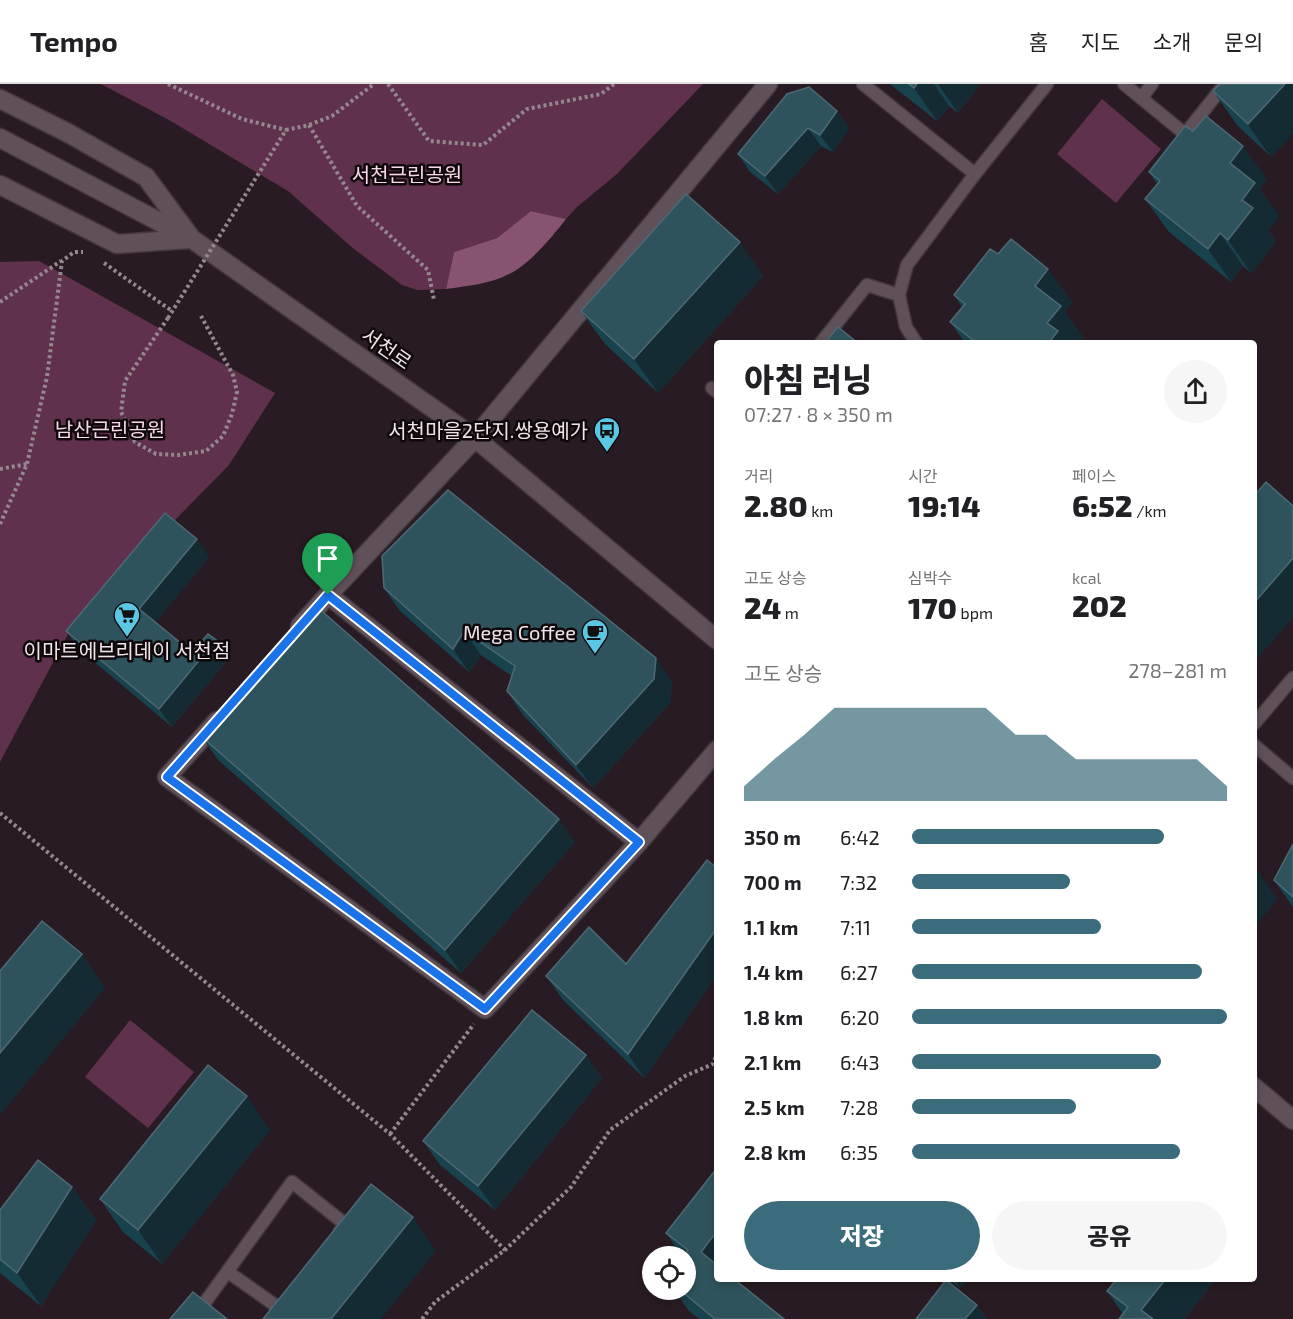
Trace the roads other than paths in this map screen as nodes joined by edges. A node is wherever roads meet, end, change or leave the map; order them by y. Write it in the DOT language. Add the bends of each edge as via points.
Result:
graph roads {
  1 [pos="768,84"];
  2 [pos="863,84"];
  3 [pos="1047,84"];
  4 [pos="1124,84"];
  5 [pos="1152,84"];
  6 [pos="1225,84"];
  7 [pos="1142,97"];
  8 [pos="0,99"];
  9 [pos="0,138"];
  10 [pos="975,174"];
  11 [pos="0,185"];
  12 [pos="192,239"];
  13 [pos="898,295"];
  14 [pos="823,340"];
  15 [pos="914,340"];
  16 [pos="475,438"];
  17 [pos="328,595"];
  18 [pos="292,635"];
  19 [pos="714,637"];
  20 [pos="1293,678"];
  21 [pos="230,706"];
  22 [pos="1257,720"];
  23 [pos="1257,748"];
  24 [pos="714,754"];
  25 [pos="1293,778"];
  26 [pos="639,842"];
  27 [pos="1257,1090"];
  28 [pos="1293,1120"];
  29 [pos="332,1242"];
  30 [pos="228,1272"];
  31 [pos="294,1294"];
  32 [pos="193,1319"];
  1 -- 16 [label="street"];
  2 -- 10 [label="lane"];
  3 -- 10 [label="lane"];
  4 -- 7 [label="lane"];
  5 -- 7 [label="lane"];
  6 -- 7 [label="lane" via="1185,134"];
  8 -- 12 [label="street" via="146,177"];
  9 -- 12 [label="street, 서천로"];
  10 -- 13 [label="lane" via="907,265"];
  11 -- 12 [label="street" via="117,244"];
  12 -- 16 [label="street, 서천로"];
  13 -- 14 [label="lane" via="867,285"];
  13 -- 15 [label="lane"];
  16 -- 17 [label="street"];
  16 -- 19 [label="street, 서천로"];
  17 -- 18 [label="street"];
  17 -- 26 [label="street"];
  20 -- 22 [label="lane"];
  21 -- 26 [label="street" via="167,777 485,1009"];
  23 -- 25 [label="lane"];
  24 -- 26 [label="street"];
  27 -- 28 [label="street"];
  29 -- 30 [label="lane" via="345,1224 292,1182"];
  30 -- 31 [label="lane" via="282,1310"];
  30 -- 32 [label="lane"];
}
